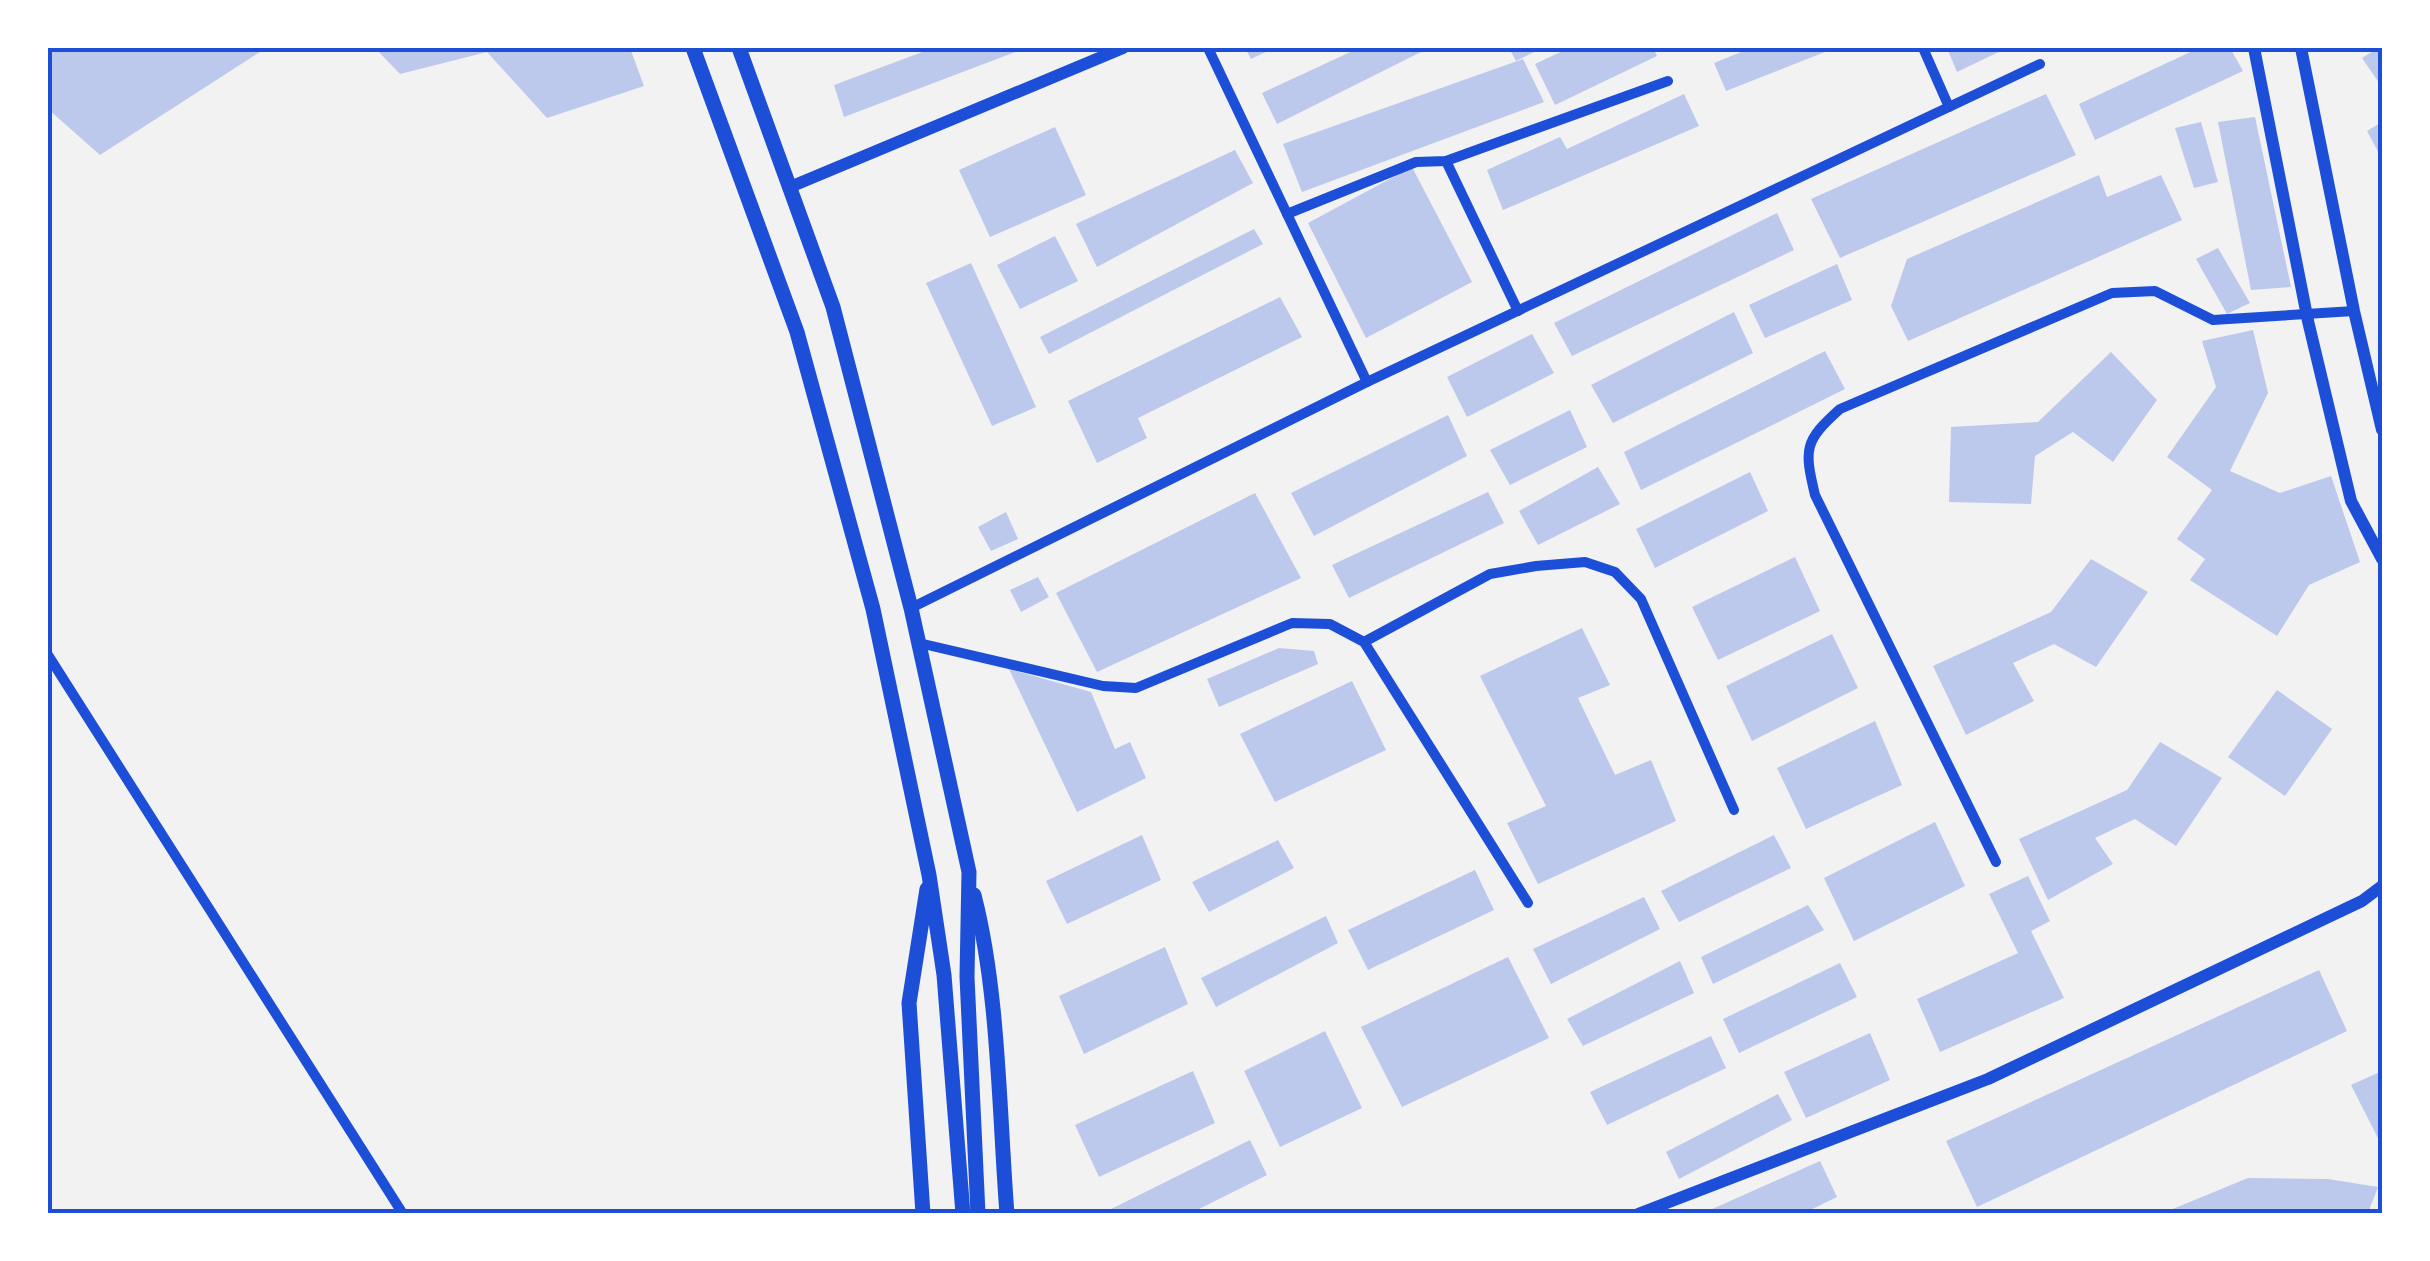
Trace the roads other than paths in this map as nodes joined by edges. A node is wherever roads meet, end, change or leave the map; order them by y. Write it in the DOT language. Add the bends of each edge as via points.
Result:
graph roads {
  1 [pos="693,48"];
  2 [pos="739,48"];
  3 [pos="1123,48"];
  4 [pos="1208,48"];
  5 [pos="1924,48"];
  6 [pos="2254,48"];
  7 [pos="2302,48"];
  8 [pos="2040,64"];
  9 [pos="1668,81"];
  10 [pos="1949,107"];
  11 [pos="1446,160"];
  12 [pos="790,187"];
  13 [pos="1287,214"];
  14 [pos="1518,310"];
  15 [pos="2354,311"];
  16 [pos="2307,315"];
  17 [pos="1367,382"];
  18 [pos="2382,430"];
  19 [pos="2382,559"];
  20 [pos="911,608"];
  21 [pos="1364,642"];
  22 [pos="919,643"];
  23 [pos="48,656"];
  24 [pos="1734,810"];
  25 [pos="1996,862"];
  26 [pos="969,872"];
  27 [pos="929,875"];
  28 [pos="2382,886"];
  29 [pos="1528,903"];
  30 [pos="403,1214"];
  31 [pos="923,1214"];
  32 [pos="963,1214"];
  33 [pos="978,1214"];
  34 [pos="1007,1214"];
  35 [pos="1638,1214"];
  1 -- 27 [label="main road" via="798,332 873,609"];
  2 -- 12 [label="main road"];
  3 -- 12 [label="street"];
  4 -- 13 [label="street"];
  5 -- 10 [label="street"];
  6 -- 16 [label="street"];
  7 -- 15 [label="street"];
  8 -- 10 [label="street"];
  9 -- 11 [label="street"];
  10 -- 14 [label="street"];
  11 -- 13 [label="street" via="1416,162"];
  11 -- 14 [label="street"];
  12 -- 20 [label="main road" via="833,307"];
  13 -- 17 [label="street"];
  14 -- 17 [label="street"];
  15 -- 16 [label="street"];
  15 -- 18 [label="street"];
  16 -- 19 [label="street" via="2352,502"];
  16 -- 25 [label="street" via="2213,320 2155,291 2112,293 1840,409 1815,432 1806,459 1815,495"];
  17 -- 20 [label="street"];
  20 -- 22 [label="main road"];
  21 -- 22 [label="street" via="1330,624 1292,623 1136,688"];
  21 -- 24 [label="street" via="1490,574 1585,562 1615,572 1640,599"];
  21 -- 29 [label="street"];
  22 -- 26 [label="main road"];
  23 -- 30 [label="street"];
  26 -- 33 [label="main road"];
  26 -- 34 [label="main road" via="984,930"];
  27 -- 31 [label="main road" via="909,1003"];
  27 -- 32 [label="main road" via="944,974"];
  28 -- 35 [label="street" via="1988,1079"];
}
